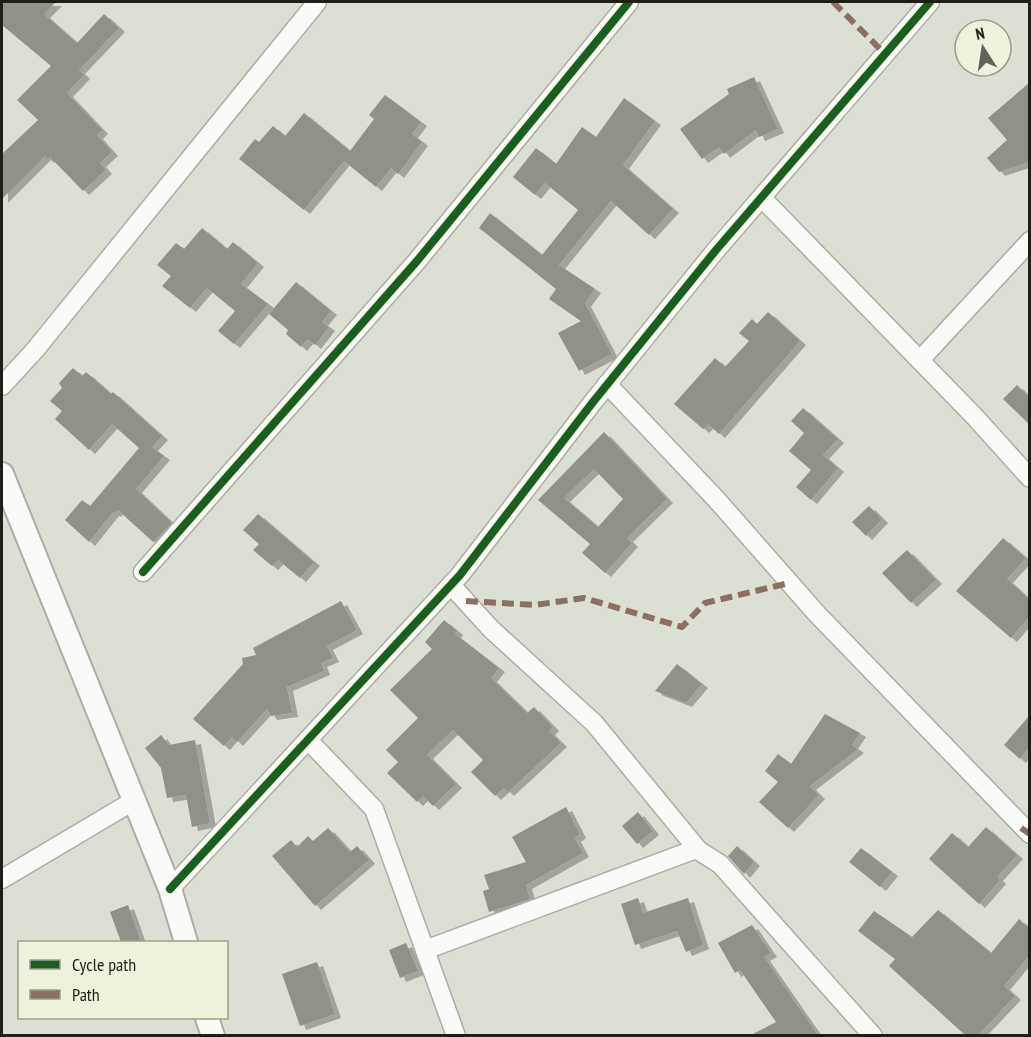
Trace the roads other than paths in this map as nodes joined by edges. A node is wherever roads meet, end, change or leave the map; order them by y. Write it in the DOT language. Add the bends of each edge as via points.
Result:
graph roads {
  1 [pos="317,2"];
  2 [pos="629,2"];
  3 [pos="930,2"];
  4 [pos="762,198"];
  5 [pos="1029,241"];
  6 [pos="920,360"];
  7 [pos="608,384"];
  8 [pos="2,386"];
  9 [pos="2,474"];
  10 [pos="1029,478"];
  11 [pos="143,572"];
  12 [pos="451,585"];
  13 [pos="308,740"];
  14 [pos="135,800"];
  15 [pos="1029,834"];
  16 [pos="699,851"];
  17 [pos="2,879"];
  18 [pos="170,889"];
  19 [pos="186,941"];
  20 [pos="425,950"];
  21 [pos="208,1019"];
  22 [pos="213,1035"];
  23 [pos="456,1035"];
  24 [pos="873,1035"];
  1 -- 8 [label="street"];
  2 -- 11 [label="street" via="417,261"];
  3 -- 4 [label="street"];
  4 -- 6 [label="street"];
  4 -- 7 [label="street"];
  5 -- 6 [label="street"];
  6 -- 10 [label="street"];
  7 -- 12 [label="street"];
  7 -- 15 [label="street" via="817,615"];
  9 -- 14 [label="street"];
  12 -- 13 [label="street"];
  12 -- 16 [label="street" via="491,629 594,723"];
  13 -- 18 [label="street"];
  13 -- 20 [label="street" via="374,809"];
  14 -- 17 [label="street"];
  14 -- 18 [label="street"];
  16 -- 20 [label="street"];
  16 -- 24 [label="street" via="720,864"];
  18 -- 19 [label="street"];
  20 -- 23 [label="street"];
  21 -- 22 [label="street"];
}
